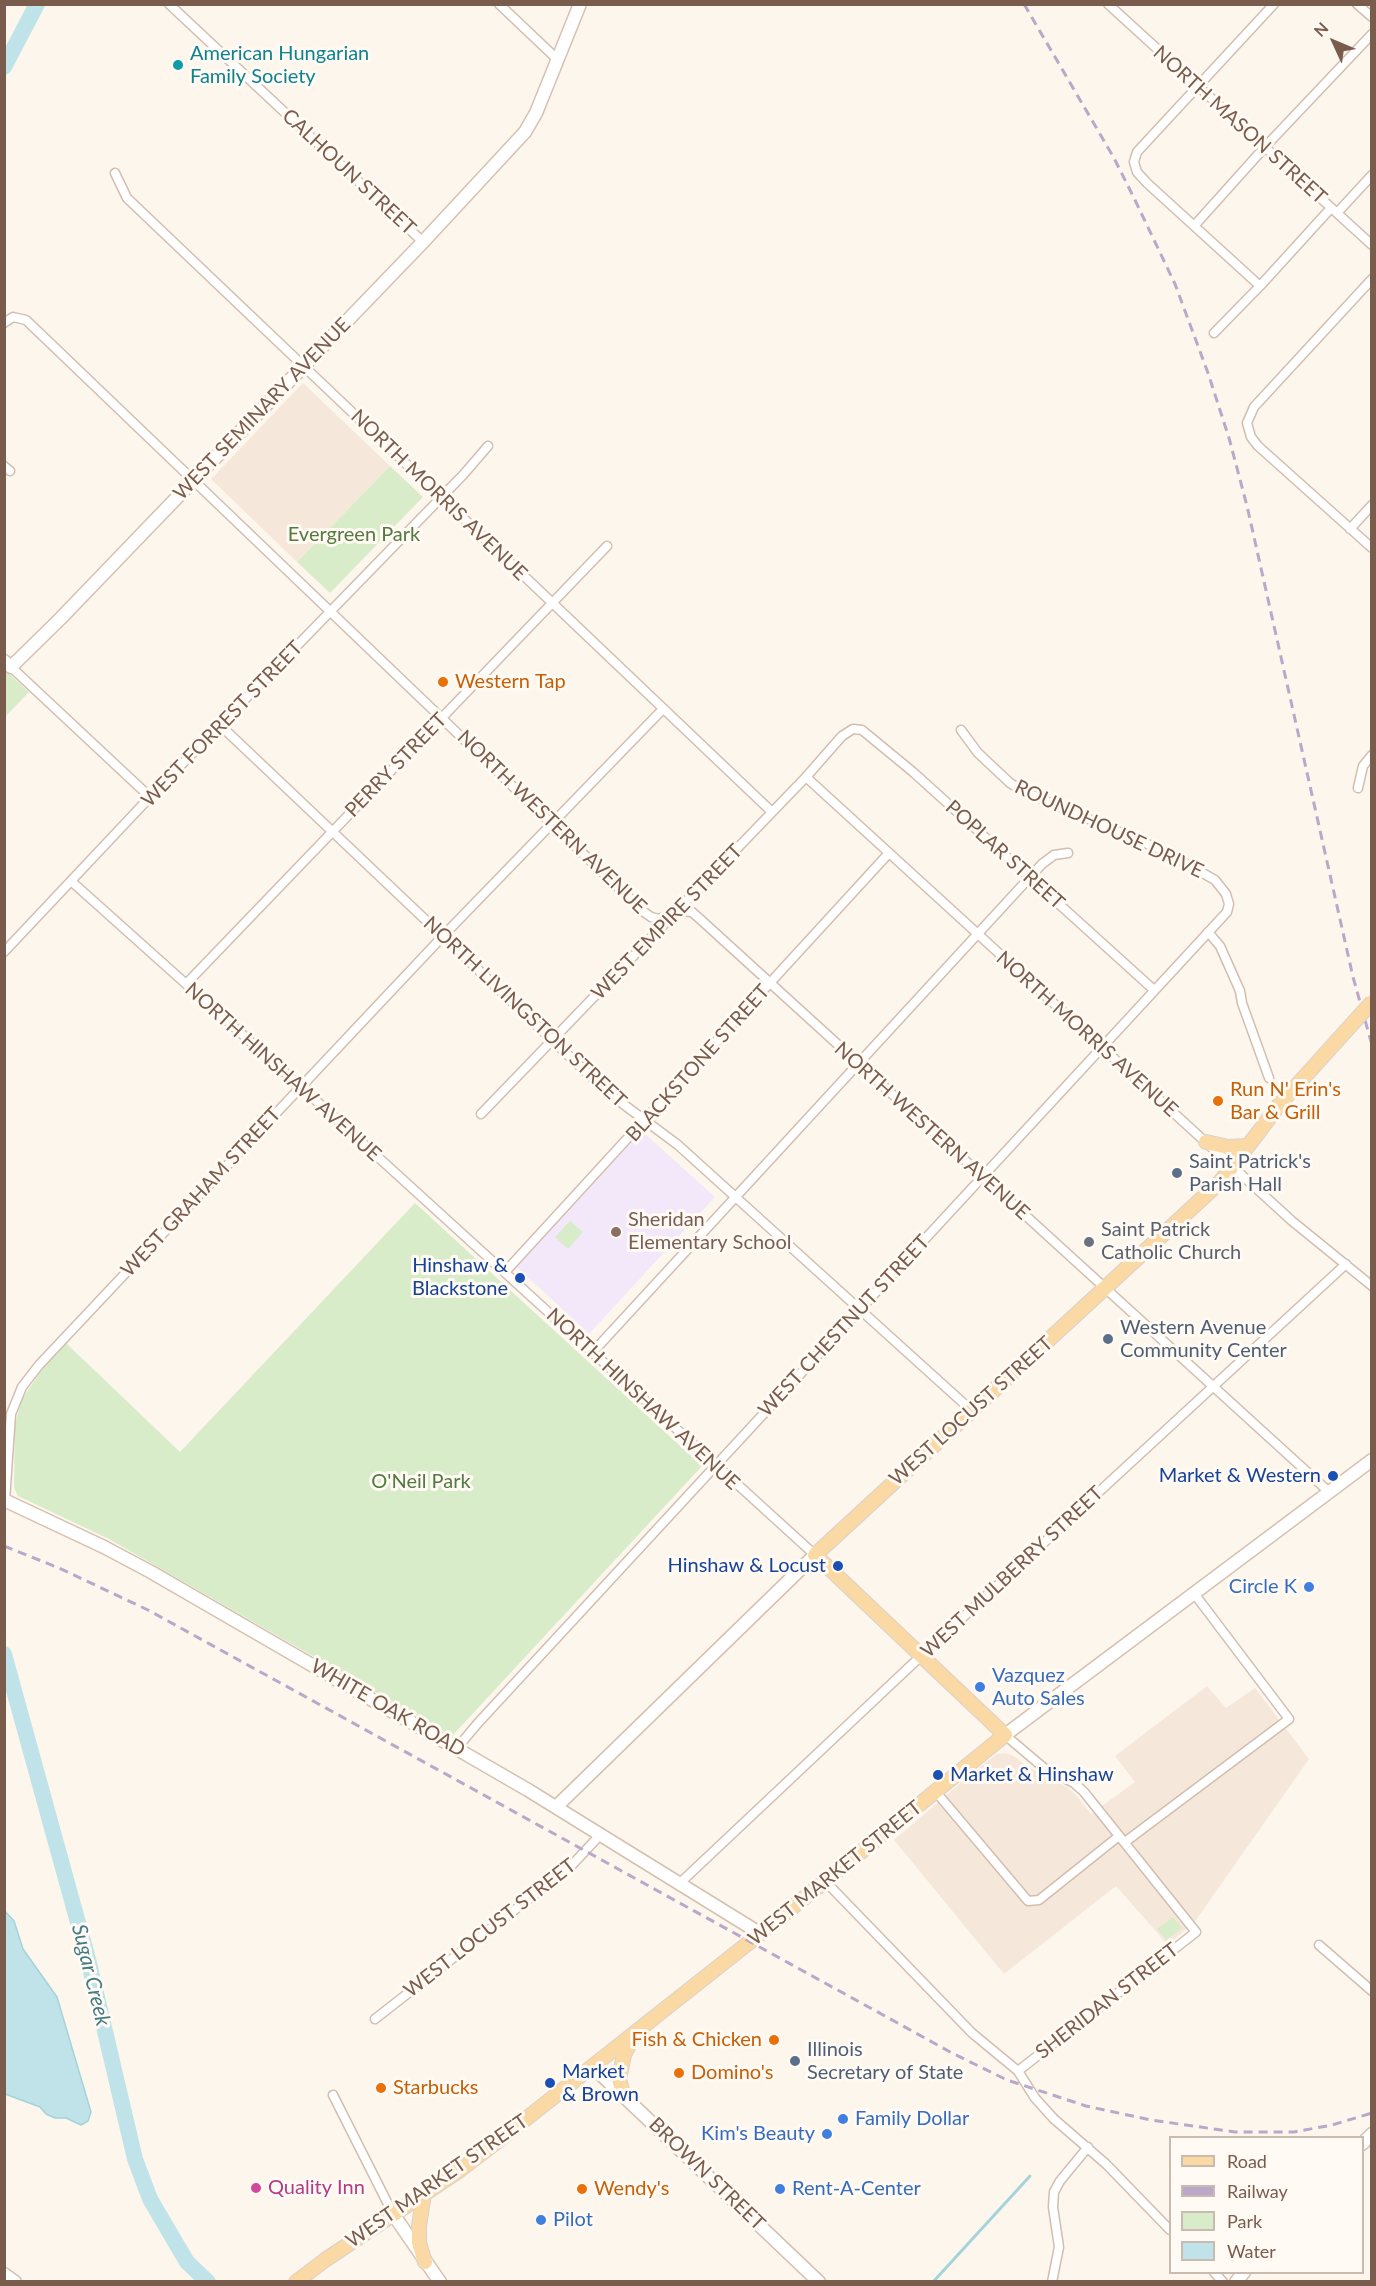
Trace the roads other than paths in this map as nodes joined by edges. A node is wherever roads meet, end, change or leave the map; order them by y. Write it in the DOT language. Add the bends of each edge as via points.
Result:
graph roads {
  1 [pos="169,4"];
  2 [pos="499,4"];
  3 [pos="580,4"];
  4 [pos="1108,4"];
  5 [pos="1274,4"];
  6 [pos="1358,4"];
  7 [pos="1371,17"];
  8 [pos="1371,34"];
  9 [pos="558,60"];
  10 [pos="1198,87"];
  11 [pos="1264,148"];
  12 [pos="115,172"];
  13 [pos="1371,175"];
  14 [pos="1334,211"];
  15 [pos="1194,226"];
  16 [pos="423,242"];
  17 [pos="1371,245"];
  18 [pos="1371,279"];
  19 [pos="1260,286"];
  20 [pos="4,323"];
  21 [pos="1214,333"];
  22 [pos="304,366"];
  23 [pos="488,446"];
  24 [pos="194,479"];
  25 [pos="442,497"];
  26 [pos="1371,505"];
  27 [pos="1350,529"];
  28 [pos="607,546"];
  29 [pos="1371,548"];
  30 [pos="553,603"];
  31 [pos="331,611"];
  32 [pos="8,664"];
  33 [pos="663,708"];
  34 [pos="442,717"];
  35 [pos="220,725"];
  36 [pos="852,729"];
  37 [pos="961,730"];
  38 [pos="1371,755"];
  39 [pos="807,777"];
  40 [pos="1358,788"];
  41 [pos="150,798"];
  42 [pos="772,812"];
  43 [pos="552,823"];
  44 [pos="332,831"];
  45 [pos="889,853"];
  46 [pos="1068,853"];
  47 [pos="1030,877"];
  48 [pos="71,881"];
  49 [pos="1229,904"];
  50 [pos="673,915"];
  51 [pos="1208,932"];
  52 [pos="977,933"];
  53 [pos="443,936"];
  54 [pos="4,952"];
  55 [pos="186,984"];
  56 [pos="770,984"];
  57 [pos="1154,990"];
  58 [pos="1371,1002"];
  59 [pos="553,1040"];
  60 [pos="1101,1047"];
  61 [pos="857,1064"];
  62 [pos="1269,1078"];
  63 [pos="300,1086"];
  64 [pos="481,1114"];
  65 [pos="645,1120"];
  66 [pos="1206,1142"];
  67 [pos="1248,1146"];
  68 [pos="1232,1166"];
  69 [pos="982,1177"];
  70 [pos="735,1196"];
  71 [pos="1346,1264"];
  72 [pos="505,1272"];
  73 [pos="1371,1286"];
  74 [pos="1105,1288"];
  75 [pos="860,1309"];
  76 [pos="592,1353"];
  77 [pos="1212,1386"];
  78 [pos="971,1410"];
  79 [pos="1371,1460"];
  80 [pos="715,1466"];
  81 [pos="1328,1491"];
  82 [pos="5,1501"];
  83 [pos="814,1555"];
  84 [pos="1193,1592"];
  85 [pos="921,1656"];
  86 [pos="1005,1734"];
  87 [pos="457,1748"];
  88 [pos="936,1792"];
  89 [pos="556,1807"];
  90 [pos="601,1834"];
  91 [pos="1122,1839"];
  92 [pos="825,1881"];
  93 [pos="680,1883"];
  94 [pos="1196,1932"];
  95 [pos="761,1934"];
  96 [pos="1319,1945"];
  97 [pos="1371,1991"];
  98 [pos="375,2019"];
  99 [pos="635,2033"];
  100 [pos="593,2067"];
  101 [pos="1018,2071"];
  102 [pos="623,2094"];
  103 [pos="333,2095"];
  104 [pos="1088,2147"];
  105 [pos="424,2194"];
  106 [pos="393,2214"];
  107 [pos="1169,2229"];
  108 [pos="425,2262"];
  109 [pos="4,2274"];
  110 [pos="15,2282"];
  111 [pos="296,2282"];
  112 [pos="440,2282"];
  113 [pos="819,2282"];
  114 [pos="1052,2282"];
  1 -- 16 [label="street, CALHOUN STREET"];
  2 -- 9 [label="street"];
  3 -- 9 [label="street, WEST SEMINARY AVENUE"];
  4 -- 10 [label="street, NORTH MASON STREET"];
  5 -- 10 [label="street"];
  6 -- 7 [label="street"];
  8 -- 11 [label="street"];
  9 -- 16 [label="street, WEST SEMINARY AVENUE" via="525,132"];
  10 -- 11 [label="street, NORTH MASON STREET"];
  10 -- 15 [label="street" via="1137,152 1134,162 1147,183"];
  11 -- 14 [label="street, NORTH MASON STREET"];
  11 -- 15 [label="street"];
  12 -- 22 [label="street, NORTH MORRIS AVENUE" via="127,198"];
  13 -- 14 [label="street"];
  14 -- 17 [label="street, NORTH MASON STREET"];
  14 -- 19 [label="street"];
  15 -- 19 [label="street"];
  16 -- 22 [label="street, WEST SEMINARY AVENUE"];
  18 -- 27 [label="street" via="1254,407 1247,423 1258,446"];
  19 -- 21 [label="street"];
  20 -- 24 [label="street, NORTH WESTERN AVENUE" via="13,317 26,320"];
  22 -- 24 [label="street, WEST SEMINARY AVENUE"];
  22 -- 25 [label="street, NORTH MORRIS AVENUE"];
  23 -- 25 [label="street, WEST FORREST STREET"];
  24 -- 31 [label="street, NORTH WESTERN AVENUE"];
  24 -- 32 [label="street, WEST SEMINARY AVENUE"];
  25 -- 30 [label="street, NORTH MORRIS AVENUE"];
  25 -- 31 [label="street, WEST FORREST STREET"];
  26 -- 27 [label="street"];
  27 -- 29 [label="street"];
  28 -- 30 [label="street, PERRY STREET"];
  30 -- 33 [label="street, NORTH MORRIS AVENUE"];
  30 -- 34 [label="street, PERRY STREET"];
  31 -- 34 [label="street, NORTH WESTERN AVENUE"];
  31 -- 35 [label="street, WEST FORREST STREET"];
  32 -- 41 [label="street"];
  33 -- 42 [label="street, NORTH MORRIS AVENUE"];
  33 -- 43 [label="street, WEST GRAHAM STREET"];
  34 -- 43 [label="street, NORTH WESTERN AVENUE"];
  34 -- 44 [label="street, PERRY STREET"];
  35 -- 41 [label="street, WEST FORREST STREET"];
  35 -- 44 [label="street, NORTH LIVINGSTON STREET"];
  36 -- 39 [label="street, WEST EMPIRE STREET"];
  36 -- 47 [label="street, POPLAR STREET" via="869,735"];
  37 -- 49 [label="street, ROUNDHOUSE DRIVE" via="1010,783 1192,866 1221,886"];
  38 -- 40 [label="street"];
  39 -- 42 [label="street, WEST EMPIRE STREET"];
  39 -- 45 [label="street, NORTH MORRIS AVENUE"];
  41 -- 48 [label="street, WEST FORREST STREET"];
  42 -- 50 [label="street, WEST EMPIRE STREET"];
  43 -- 50 [label="street, NORTH WESTERN AVENUE" via="651,917"];
  43 -- 53 [label="street, WEST GRAHAM STREET"];
  44 -- 53 [label="street, NORTH LIVINGSTON STREET"];
  44 -- 55 [label="street, PERRY STREET"];
  45 -- 52 [label="street, NORTH MORRIS AVENUE"];
  45 -- 56 [label="street, BLACKSTONE STREET"];
  46 -- 47 [label="street" via="1049,858"];
  47 -- 52 [label="street"];
  47 -- 57 [label="street, POPLAR STREET"];
  48 -- 54 [label="street, WEST FORREST STREET"];
  48 -- 55 [label="street, NORTH HINSHAW AVENUE"];
  49 -- 51 [label="street, WEST CHESTNUT STREET" via="1227,912"];
  50 -- 56 [label="street, NORTH WESTERN AVENUE" via="692,912"];
  50 -- 59 [label="street, WEST EMPIRE STREET"];
  51 -- 57 [label="street, WEST CHESTNUT STREET"];
  51 -- 62 [label="street" via="1220,946 1240,991"];
  52 -- 60 [label="street, NORTH MORRIS AVENUE"];
  52 -- 61 [label="street"];
  53 -- 59 [label="street, NORTH LIVINGSTON STREET"];
  53 -- 63 [label="street, WEST GRAHAM STREET"];
  55 -- 63 [label="street, NORTH HINSHAW AVENUE"];
  56 -- 61 [label="street, NORTH WESTERN AVENUE"];
  56 -- 65 [label="street, BLACKSTONE STREET"];
  57 -- 60 [label="street, WEST CHESTNUT STREET"];
  58 -- 67 [label="main road, WEST LOCUST STREET, bridge" via="1279,1105"];
  59 -- 64 [label="street, WEST EMPIRE STREET"];
  59 -- 65 [label="street, NORTH LIVINGSTON STREET" via="607,1092"];
  60 -- 66 [label="street, NORTH MORRIS AVENUE"];
  60 -- 69 [label="street, WEST CHESTNUT STREET"];
  61 -- 69 [label="street, NORTH WESTERN AVENUE"];
  61 -- 70 [label="street"];
  63 -- 72 [label="street, NORTH HINSHAW AVENUE"];
  63 -- 82 [label="street, WEST GRAHAM STREET" via="24,1382 9,1430"];
  65 -- 70 [label="street, NORTH LIVINGSTON STREET"];
  65 -- 72 [label="street, BLACKSTONE STREET"];
  66 -- 67 [label="main road"];
  66 -- 68 [label="street, NORTH MORRIS AVENUE"];
  67 -- 68 [label="main road, WEST LOCUST STREET"];
  68 -- 71 [label="street, NORTH MORRIS AVENUE"];
  68 -- 74 [label="main road, WEST LOCUST STREET" via="1220,1182"];
  69 -- 74 [label="street, NORTH WESTERN AVENUE"];
  69 -- 75 [label="street, WEST CHESTNUT STREET"];
  70 -- 75 [label="street, NORTH LIVINGSTON STREET"];
  70 -- 76 [label="street"];
  71 -- 73 [label="street, NORTH MORRIS AVENUE"];
  71 -- 77 [label="street, WEST MULBERRY STREET"];
  72 -- 76 [label="street, NORTH HINSHAW AVENUE"];
  74 -- 77 [label="street, NORTH WESTERN AVENUE"];
  74 -- 78 [label="main road, WEST LOCUST STREET"];
  75 -- 78 [label="street, NORTH LIVINGSTON STREET"];
  75 -- 80 [label="street, WEST CHESTNUT STREET"];
  76 -- 80 [label="street, NORTH HINSHAW AVENUE"];
  77 -- 81 [label="street, NORTH WESTERN AVENUE"];
  77 -- 85 [label="street, WEST MULBERRY STREET"];
  78 -- 83 [label="main road, WEST LOCUST STREET"];
  79 -- 81 [label="street, WEST MARKET STREET"];
  80 -- 83 [label="street, NORTH HINSHAW AVENUE"];
  80 -- 87 [label="street, WEST CHESTNUT STREET"];
  81 -- 84 [label="street, WEST MARKET STREET"];
  82 -- 87 [label="street, WHITE OAK ROAD" via="152,1572"];
  83 -- 85 [label="main road, NORTH HINSHAW AVENUE"];
  83 -- 89 [label="street, WEST LOCUST STREET"];
  84 -- 86 [label="street, WEST MARKET STREET"];
  84 -- 91 [label="street" via="1288,1719"];
  85 -- 86 [label="main road, NORTH HINSHAW AVENUE"];
  85 -- 93 [label="street, WEST MULBERRY STREET"];
  86 -- 88 [label="main road, WEST MARKET STREET"];
  86 -- 91 [label="street, NORTH HINSHAW AVENUE" via="1037,1762 1084,1791"];
  87 -- 89 [label="street, WHITE OAK ROAD"];
  88 -- 91 [label="street" via="1031,1902"];
  88 -- 92 [label="main road, WEST MARKET STREET"];
  89 -- 90 [label="street, WHITE OAK ROAD"];
  90 -- 93 [label="street, WHITE OAK ROAD"];
  90 -- 98 [label="street, WEST LOCUST STREET" via="572,1865"];
  91 -- 94 [label="street, NORTH HINSHAW AVENUE"];
  92 -- 95 [label="main road, WEST MARKET STREET"];
  92 -- 101 [label="street" via="972,2033"];
  93 -- 95 [label="street, WHITE OAK ROAD"];
  94 -- 101 [label="street, SHERIDAN STREET"];
  95 -- 99 [label="main road, WEST MARKET STREET"];
  96 -- 97 [label="street"];
  99 -- 100 [label="main road, WEST MARKET STREET"];
  99 -- 102 [label="main road" via="621,2065"];
  100 -- 102 [label="street, BROWN STREET"];
  100 -- 105 [label="main road, WEST MARKET STREET"];
  101 -- 104 [label="street" via="1042,2107"];
  102 -- 113 [label="street, BROWN STREET"];
  103 -- 106 [label="street"];
  104 -- 107 [label="street"];
  104 -- 114 [label="street" via="1054,2192 1059,2247"];
  105 -- 106 [label="main road, WEST MARKET STREET"];
  105 -- 108 [label="main road" via="419,2243"];
  106 -- 108 [label="street"];
  106 -- 111 [label="main road, WEST MARKET STREET"];
  108 -- 112 [label="street"];
  109 -- 110 [label="street"];
}
